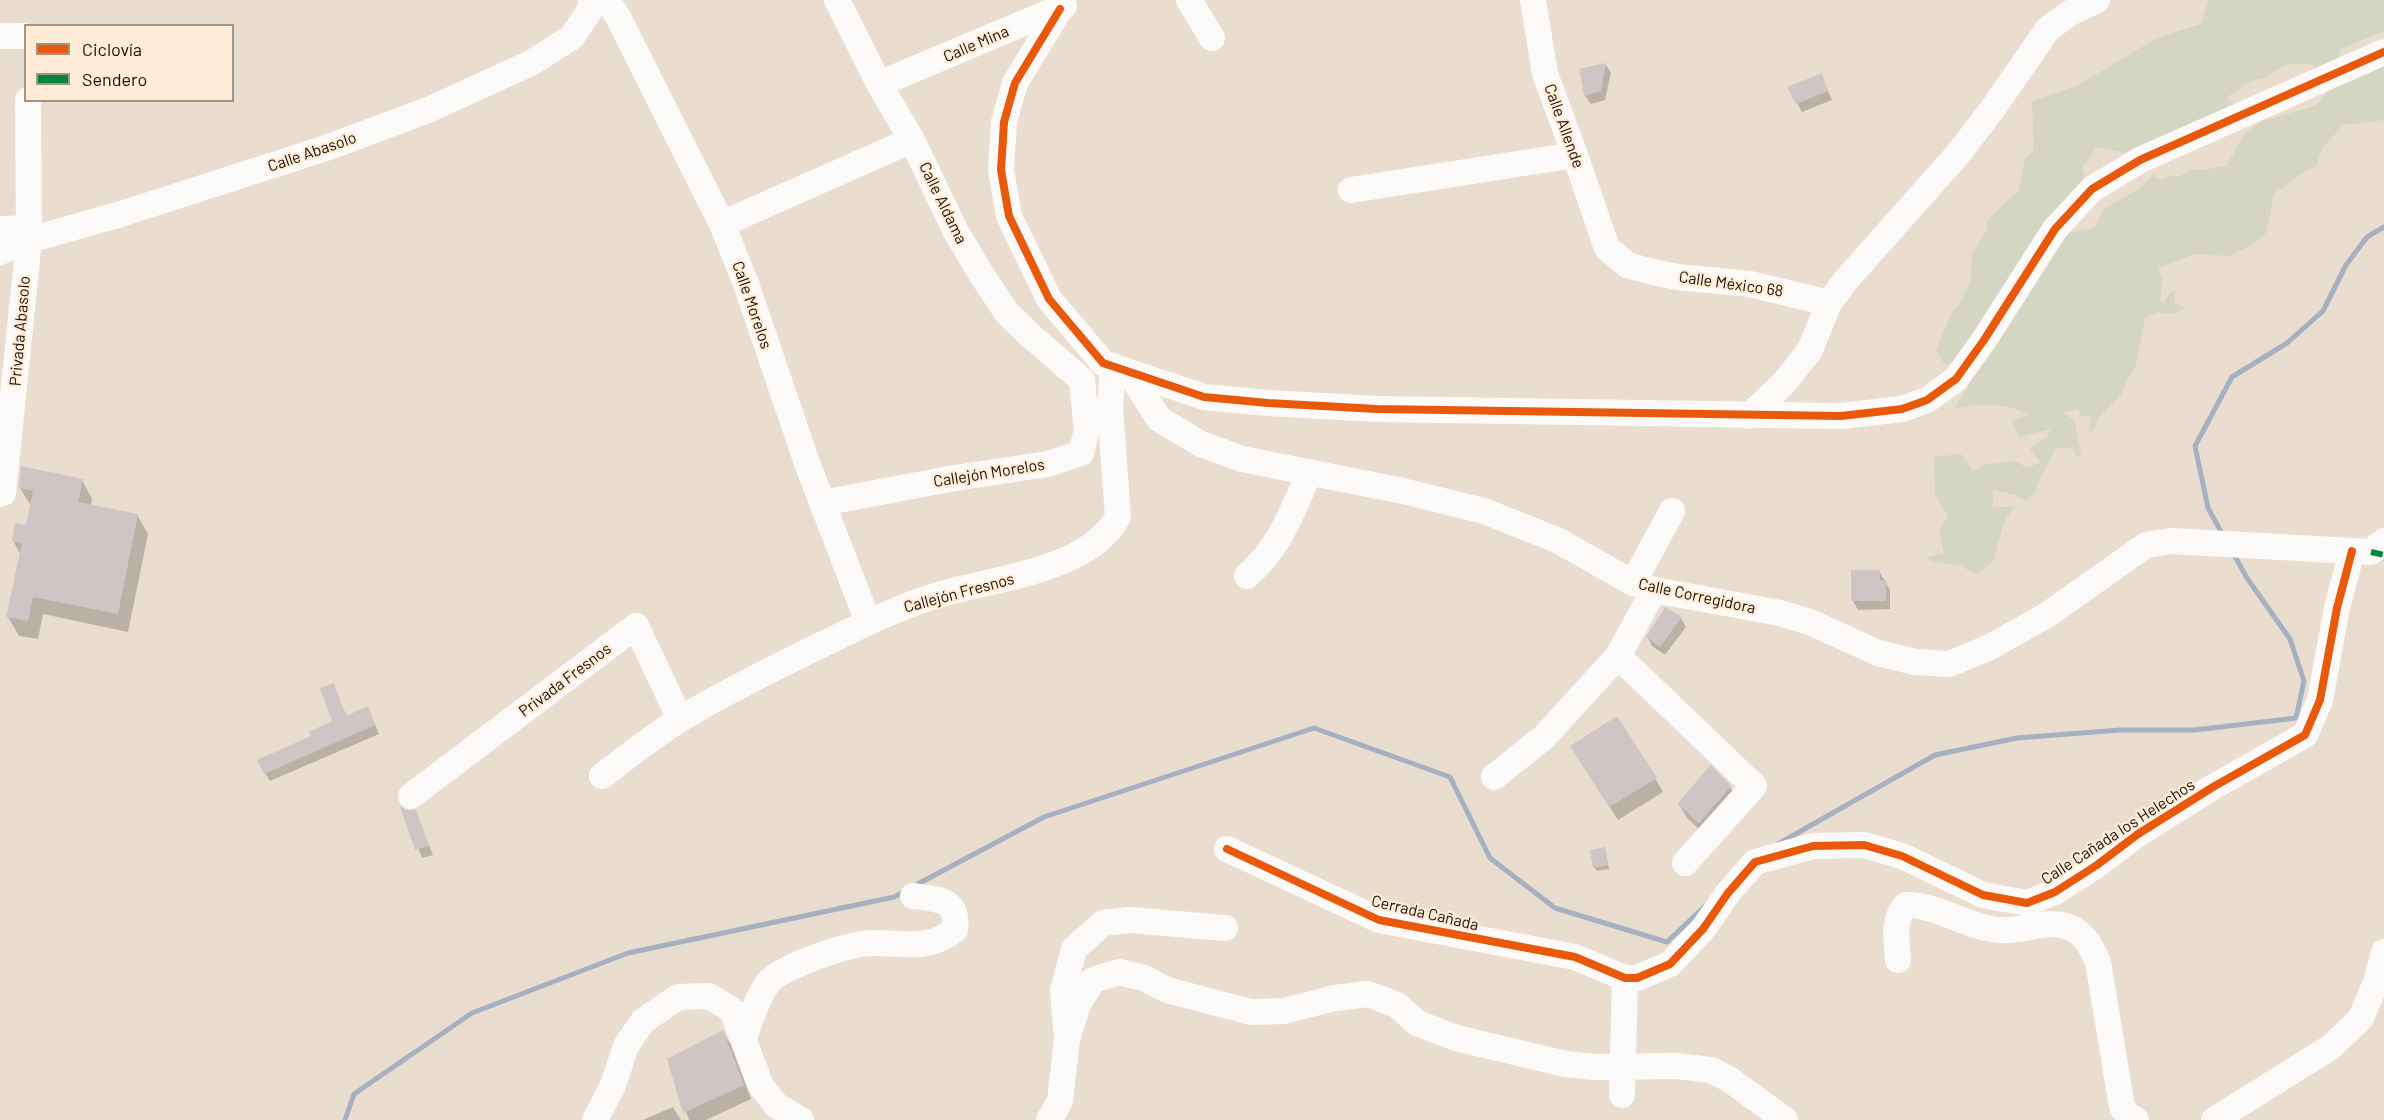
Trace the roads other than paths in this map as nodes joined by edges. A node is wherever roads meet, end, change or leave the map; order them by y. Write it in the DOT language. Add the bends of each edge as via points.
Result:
graph roads {
  1 [pos="591,0"];
  2 [pos="607,0"];
  3 [pos="837,0"];
  4 [pos="1189,0"];
  5 [pos="1533,0"];
  6 [pos="2097,0"];
  7 [pos="1065,5"];
  8 [pos="0,36"];
  9 [pos="24,36"];
  10 [pos="1212,38"];
  11 [pos="2384,52"];
  12 [pos="879,84"];
  13 [pos="28,102"];
  14 [pos="912,140"];
  15 [pos="1575,155"];
  16 [pos="1351,190"];
  17 [pos="722,224"];
  18 [pos="0,230"];
  19 [pos="29,234"];
  20 [pos="1607,249"];
  21 [pos="0,252"];
  22 [pos="1829,303"];
  23 [pos="1115,367"];
  24 [pos="1082,380"];
  25 [pos="1749,416"];
  26 [pos="1310,472"];
  27 [pos="1,494"];
  28 [pos="822,503"];
  29 [pos="1672,511"];
  30 [pos="2384,541"];
  31 [pos="2352,551"];
  32 [pos="1247,576"];
  33 [pos="1644,586"];
  34 [pos="868,622"];
  35 [pos="1618,656"];
  36 [pos="680,719"];
  37 [pos="602,776"];
  38 [pos="1494,777"];
  39 [pos="411,796"];
  40 [pos="1227,849"];
  41 [pos="1685,863"];
  42 [pos="914,896"];
  43 [pos="1225,928"];
  44 [pos="2384,952"];
  45 [pos="1898,960"];
  46 [pos="1625,978"];
  47 [pos="744,1038"];
  48 [pos="1067,1039"];
  49 [pos="1622,1095"];
  50 [pos="1055,1111"];
  51 [pos="595,1120"];
  52 [pos="801,1120"];
  53 [pos="1785,1120"];
  54 [pos="2136,1120"];
  55 [pos="2214,1120"];
  1 -- 19 [label="street, Calle Abasolo" via="590,10 572,37 531,63 428,110 326,148 121,214"];
  2 -- 17 [label="street, Calle Morelos"];
  3 -- 12 [label="street, Calle Aldama"];
  4 -- 10 [label="street"];
  5 -- 15 [label="street, Calle Allende" via="1545,74"];
  6 -- 22 [label="street" via="2048,29 1958,154"];
  7 -- 12 [label="street, Calle Mina"];
  7 -- 23 [label="street, Calle Corregidora" via="1015,83 1004,122 1001,170 1009,216 1049,299"];
  8 -- 9 [label="street"];
  11 -- 25 [label="street" via="2140,160 2092,189 2055,229 1956,379 1928,400 1902,409 1841,416"];
  12 -- 14 [label="street, Calle Aldama"];
  13 -- 19 [label="street, Privada Abasolo"];
  14 -- 17 [label="street"];
  14 -- 24 [label="street, Calle Aldama" via="956,232 1007,313"];
  15 -- 16 [label="street"];
  15 -- 20 [label="street, Calle Allende"];
  17 -- 28 [label="street, Calle Morelos"];
  18 -- 19 [label="street"];
  19 -- 21 [label="street, Calle Abasolo"];
  19 -- 27 [label="street, Privada Abasolo"];
  20 -- 22 [label="street, Calle México 68" via="1627,265 1653,272 1750,284"];
  22 -- 25 [label="street" via="1810,350 1784,383"];
  23 -- 24 [label="street"];
  23 -- 25 [label="street" via="1204,397 1268,403 1377,409"];
  23 -- 26 [label="street, Calle Corregidora" via="1159,419 1201,444 1242,459"];
  23 -- 34 [label="street, Callejón Fresnos" via="1110,408 1118,517 1111,530 1066,560 1014,578 944,593"];
  24 -- 28 [label="street, Callejón Morelos" via="1087,430 1081,453 1048,464"];
  26 -- 32 [label="street" via="1278,543"];
  26 -- 33 [label="street, Calle Corregidora" via="1484,511 1557,540"];
  28 -- 34 [label="street, Calle Morelos"];
  29 -- 33 [label="street"];
  30 -- 31 [label="street, Calle Corregidora" via="2371,552"];
  31 -- 33 [label="street, Calle Corregidora" via="2171,541 2146,545 2047,615 1990,647 1949,664 1915,662 1878,653 1829,629 1780,614"];
  31 -- 46 [label="street, Calle Cañada los Helechos" via="2320,700 2305,735 2194,798 2055,892 2027,903 1983,895 1902,856 1864,845 1813,846 1755,862 1670,964 1637,978"];
  33 -- 35 [label="street"];
  34 -- 36 [label="street, Callejón Fresnos"];
  35 -- 38 [label="street" via="1544,737"];
  35 -- 41 [label="street" via="1754,786"];
  36 -- 37 [label="street, Callejón Fresnos"];
  36 -- 39 [label="street, Privada Fresnos" via="636,626"];
  40 -- 46 [label="street, Cerrada Cañada" via="1379,920 1575,957"];
  42 -- 47 [label="street" via="938,899 952,907 957,917 955,930 942,940 923,945 869,943 837,950 783,971 769,981 759,998"];
  43 -- 48 [label="street" via="1130,920 1103,923 1074,949 1063,990"];
  44 -- 55 [label="street" via="2361,1018 2331,1047"];
  45 -- 54 [label="street" via="1896,928 1906,905 1922,905 1982,928 2003,930 2055,923 2073,930 2088,941 2098,962 2122,1107"];
  46 -- 49 [label="street"];
  47 -- 51 [label="street" via="732,1010 709,996 678,997 643,1021 626,1046 613,1085"];
  47 -- 52 [label="street" via="761,1086 776,1105"];
  48 -- 50 [label="street"];
  48 -- 53 [label="street" via="1078,1004 1093,980 1119,972 1144,978 1167,990 1251,1012 1284,1011 1368,994 1397,1005 1418,1023 1456,1038 1564,1064 1711,1070 1730,1079"];
}
